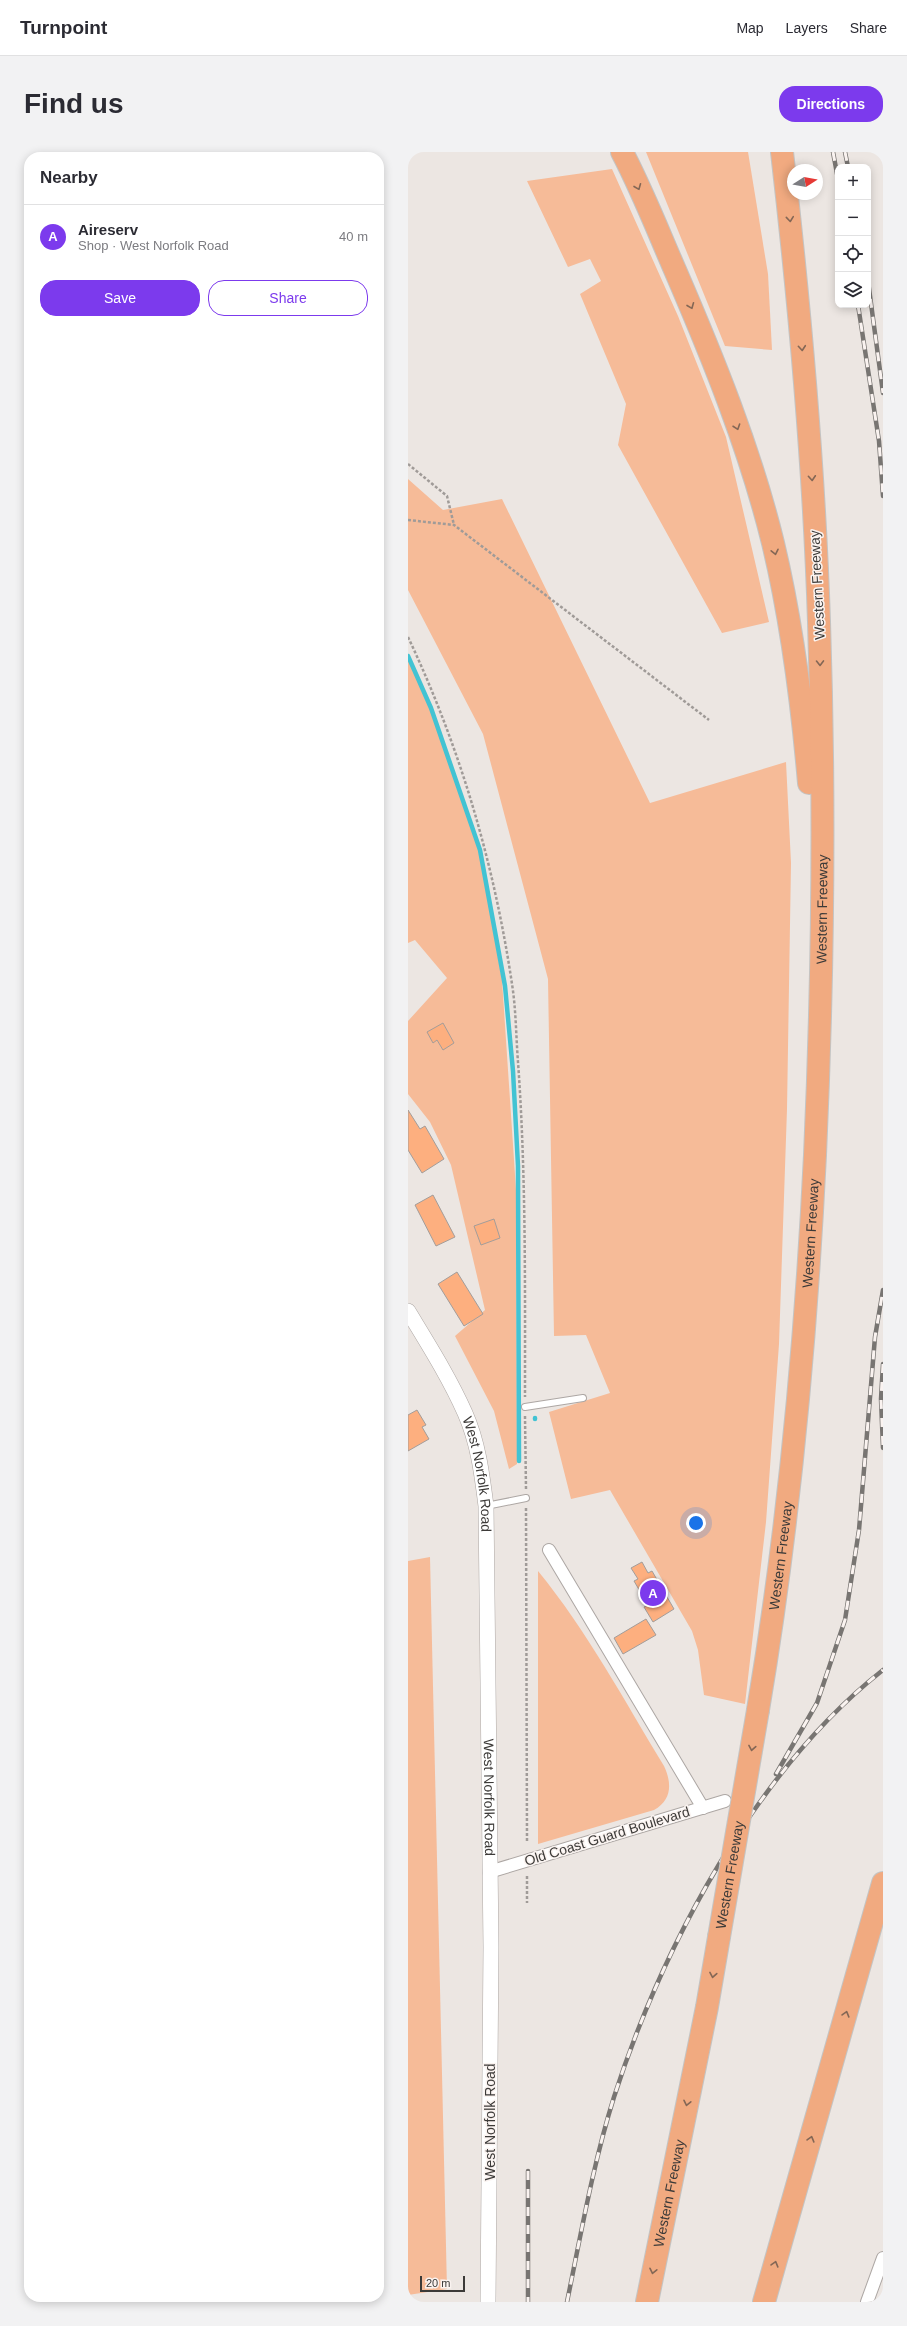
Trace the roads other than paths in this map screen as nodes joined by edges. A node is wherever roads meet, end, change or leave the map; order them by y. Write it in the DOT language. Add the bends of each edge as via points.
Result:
graph roads {
  1 [pos="622,152"];
  2 [pos="782,152"];
  3 [pos="820,1032"];
  4 [pos="408,1311"];
  5 [pos="582,1398"];
  6 [pos="525,1407"];
  7 [pos="526,1498"];
  8 [pos="486,1506"];
  9 [pos="549,1550"];
  10 [pos="725,1801"];
  11 [pos="703,1808"];
  12 [pos="489,1872"];
  13 [pos="883,1882"];
  14 [pos="883,2258"];
  15 [pos="488,2302"];
  16 [pos="647,2302"];
  17 [pos="764,2302"];
  18 [pos="867,2302"];
  1 -- 3 [label="highway, one-way" via="688,300 731,408 754,476 772,542 796,662 806,753 817,898"];
  2 -- 3 [label="highway, Western Freeway, one-way" via="797,285 808,421 819,620 823,868"];
  3 -- 16 [label="highway, Western Freeway, one-way, bridge" via="811,1222 785,1520 758,1710 707,2007"];
  4 -- 8 [label="street, West Norfolk Road" via="452,1385 465,1414 476,1444"];
  5 -- 6 [label="lane"];
  7 -- 8 [label="lane"];
  8 -- 12 [label="street, West Norfolk Road"];
  9 -- 11 [label="street"];
  10 -- 11 [label="street, Old Coast Guard Boulevard"];
  11 -- 12 [label="street, Old Coast Guard Boulevard"];
  12 -- 15 [label="street, West Norfolk Road" via="491,1947"];
  17 -- 13 [label="highway, one-way"];
  14 -- 18 [label="street"];
}
